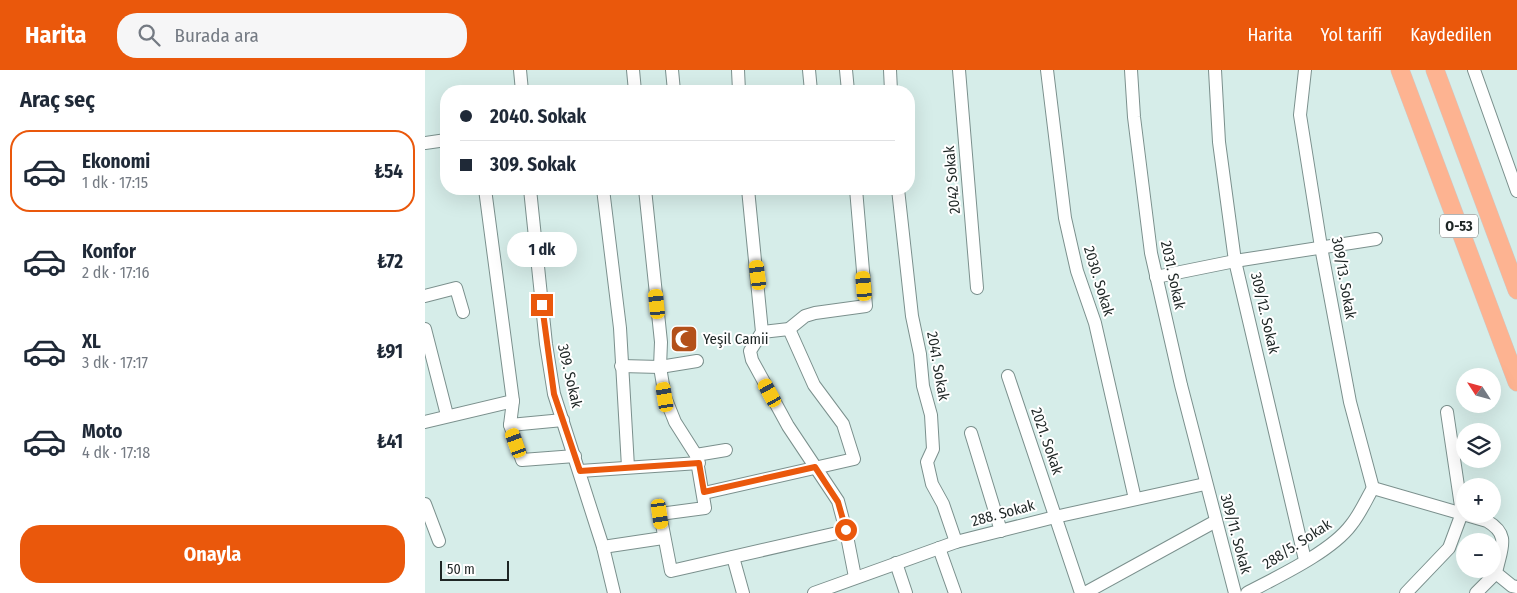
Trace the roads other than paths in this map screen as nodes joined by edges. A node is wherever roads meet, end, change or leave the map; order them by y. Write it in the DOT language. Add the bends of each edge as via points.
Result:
graph roads {
  1 [pos="520,70"];
  2 [pos="633,70"];
  3 [pos="672,70"];
  4 [pos="737,70"];
  5 [pos="809,70"];
  6 [pos="846,70"];
  7 [pos="890,70"];
  8 [pos="959,70"];
  9 [pos="1047,70"];
  10 [pos="1131,70"];
  11 [pos="1215,70"];
  12 [pos="1305,70"];
  13 [pos="1400,70"];
  14 [pos="1435,70"];
  15 [pos="1475,70"];
  16 [pos="521,85"];
  17 [pos="634,85"];
  18 [pos="673,85"];
  19 [pos="738,85"];
  20 [pos="810,85"];
  21 [pos="847,85"];
  22 [pos="891,85"];
  23 [pos="440,141"];
  24 [pos="425,143"];
  25 [pos="1517,191"];
  26 [pos="486,195"];
  27 [pos="531,195"];
  28 [pos="604,195"];
  29 [pos="646,195"];
  30 [pos="749,195"];
  31 [pos="857,195"];
  32 [pos="899,195"];
  33 [pos="1376,239"];
  34 [pos="1321,247"];
  35 [pos="1235,261"];
  36 [pos="1156,277"];
  37 [pos="977,288"];
  38 [pos="1517,290"];
  39 [pos="425,296"];
  40 [pos="463,312"];
  41 [pos="425,329"];
  42 [pos="789,329"];
  43 [pos="762,332"];
  44 [pos="697,361"];
  45 [pos="621,366"];
  46 [pos="660,367"];
  47 [pos="1008,376"];
  48 [pos="1517,382"];
  49 [pos="513,402"];
  50 [pos="1447,412"];
  51 [pos="447,415"];
  52 [pos="563,420"];
  53 [pos="425,422"];
  54 [pos="509,425"];
  55 [pos="971,433"];
  56 [pos="726,450"];
  57 [pos="575,456"];
  58 [pos="697,459"];
  59 [pos="628,467"];
  60 [pos="815,467"];
  61 [pos="580,471"];
  62 [pos="1457,478"];
  63 [pos="1205,484"];
  64 [pos="1373,488"];
  65 [pos="704,492"];
  66 [pos="1135,499"];
  67 [pos="425,504"];
  68 [pos="1456,511"];
  69 [pos="1055,517"];
  70 [pos="1216,521"];
  71 [pos="1458,523"];
  72 [pos="1490,523"];
  73 [pos="846,530"];
  74 [pos="1001,531"];
  75 [pos="663,538"];
  76 [pos="439,541"];
  77 [pos="956,542"];
  78 [pos="1501,546"];
  79 [pos="603,547"];
  80 [pos="939,548"];
  81 [pos="733,557"];
  82 [pos="1305,560"];
  83 [pos="896,563"];
  84 [pos="1501,577"];
  85 [pos="1491,578"];
  86 [pos="848,584"];
  87 [pos="1517,587"];
  88 [pos="614,593"];
  89 [pos="743,593"];
  90 [pos="814,593"];
  91 [pos="906,593"];
  92 [pos="955,593"];
  93 [pos="1083,593"];
  94 [pos="1235,593"];
  95 [pos="1247,593"];
  96 [pos="1406,593"];
  97 [pos="1476,593"];
  1 -- 16 [label="street"];
  2 -- 17 [label="street"];
  3 -- 18 [label="street"];
  4 -- 19 [label="street"];
  5 -- 20 [label="street"];
  6 -- 21 [label="street"];
  7 -- 22 [label="street"];
  8 -- 37 [label="street, 2042 Sokak"];
  9 -- 66 [label="street, 2030. Sokak" via="1065,218 1077,271 1095,323"];
  10 -- 36 [label="street, 2031. Sokak" via="1148,233"];
  11 -- 35 [label="street, 309/12. Sokak" via="1219,142"];
  12 -- 34 [label="street, 309/13. Sokak" via="1300,115"];
  13 -- 48 [label="highway, O-53"];
  14 -- 38 [label="highway, O-53"];
  15 -- 25 [label="street"];
  23 -- 24 [label="street"];
  26 -- 49 [label="street"];
  27 -- 52 [label="street, 309. Sokak" via="546,344 554,394"];
  28 -- 45 [label="street" via="620,328"];
  29 -- 46 [label="street" via="661,342"];
  30 -- 43 [label="street"];
  31 -- 42 [label="street" via="866,306 815,312"];
  32 -- 77 [label="street, 2041. Sokak" via="912,316 931,415 933,449 927,462 932,484 943,504"];
  33 -- 34 [label="street"];
  34 -- 35 [label="street"];
  34 -- 64 [label="street, 309/13. Sokak" via="1350,402"];
  35 -- 36 [label="street"];
  35 -- 82 [label="street, 309/12. Sokak"];
  36 -- 63 [label="street, 2031. Sokak"];
  39 -- 40 [label="street" via="457,288"];
  41 -- 51 [label="street"];
  42 -- 43 [label="street"];
  42 -- 60 [label="street" via="808,375 843,424 854,454 854,459"];
  43 -- 60 [label="street" via="750,351 752,360"];
  44 -- 46 [label="street"];
  45 -- 46 [label="street"];
  45 -- 59 [label="street"];
  46 -- 58 [label="street" via="665,397 675,422"];
  47 -- 69 [label="street, 2021. Sokak"];
  49 -- 51 [label="street"];
  49 -- 54 [label="street"];
  50 -- 62 [label="street"];
  51 -- 53 [label="street"];
  52 -- 54 [label="street"];
  52 -- 57 [label="street, 309. Sokak"];
  54 -- 57 [label="street" via="522,460"];
  55 -- 74 [label="street"];
  56 -- 58 [label="street"];
  57 -- 61 [label="street, 309. Sokak"];
  58 -- 59 [label="street"];
  58 -- 65 [label="street"];
  59 -- 61 [label="street"];
  60 -- 65 [label="street"];
  60 -- 73 [label="street" via="838,502"];
  61 -- 79 [label="street, 309. Sokak"];
  63 -- 66 [label="street, 288. Sokak"];
  63 -- 70 [label="street, 309/11. Sokak"];
  64 -- 68 [label="street"];
  64 -- 82 [label="street, 288/5. Sokak" via="1342,535"];
  65 -- 75 [label="street" via="705,508 660,514"];
  66 -- 69 [label="street, 288. Sokak"];
  67 -- 76 [label="street"];
  69 -- 74 [label="street, 288. Sokak"];
  69 -- 93 [label="street, 2021. Sokak"];
  70 -- 93 [label="street"];
  70 -- 94 [label="street, 309/11. Sokak"];
  71 -- 96 [label="street" via="1449,548"];
  72 -- 78 [label="street" via="1503,535"];
  73 -- 81 [label="street"];
  73 -- 86 [label="street"];
  74 -- 77 [label="street, 288. Sokak"];
  75 -- 79 [label="street"];
  75 -- 81 [label="street" via="671,571"];
  77 -- 80 [label="street, 288. Sokak"];
  79 -- 88 [label="street, 309. Sokak"];
  80 -- 83 [label="street, 288. Sokak"];
  80 -- 92 [label="street"];
  81 -- 89 [label="street"];
  82 -- 95 [label="street, 288/5. Sokak"];
  83 -- 86 [label="street, 288. Sokak"];
  83 -- 91 [label="street"];
  84 -- 87 [label="street"];
  85 -- 97 [label="street"];
  86 -- 90 [label="street, 288. Sokak"];
}
